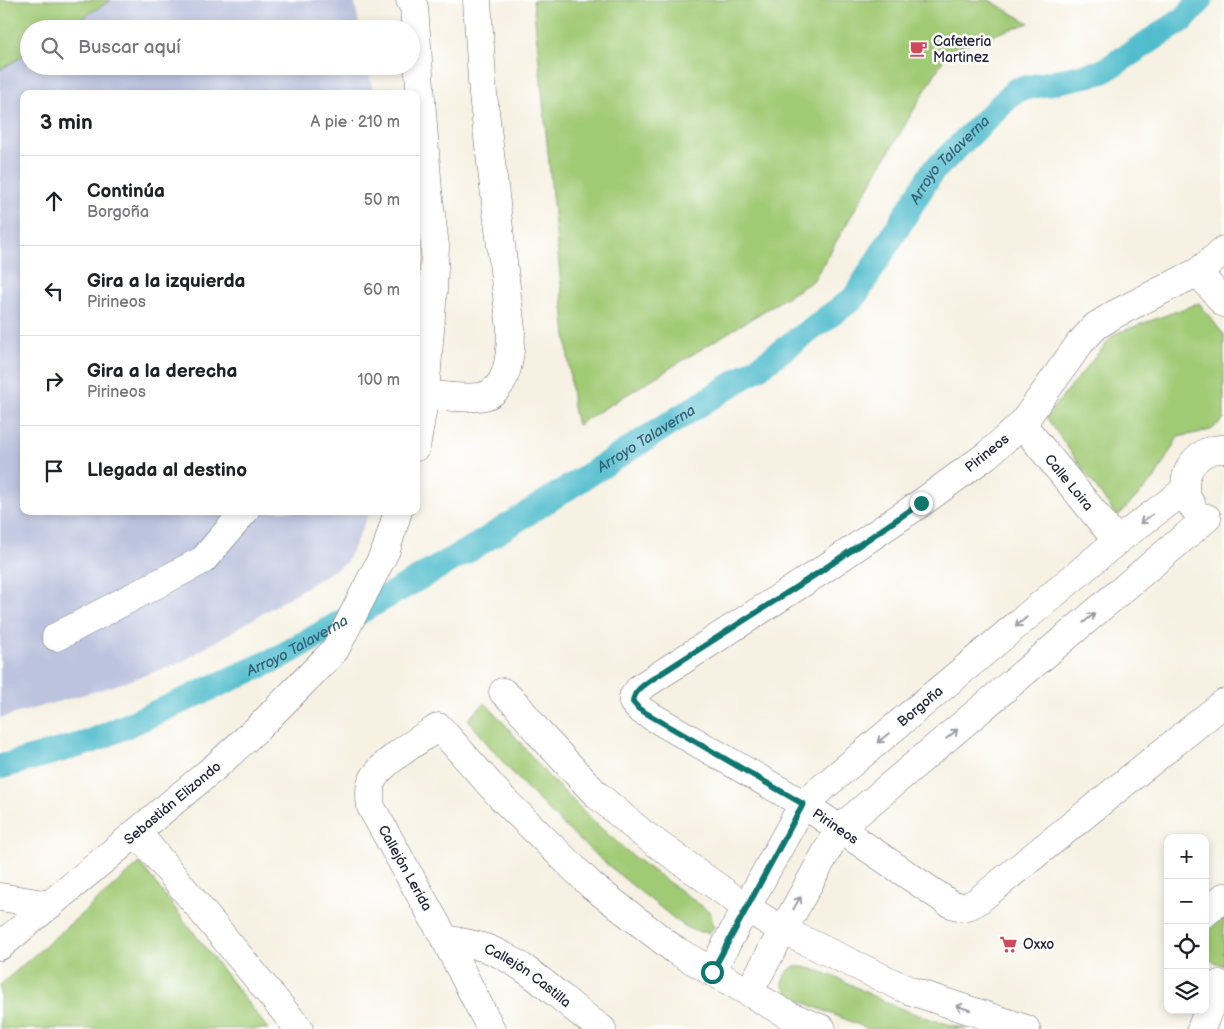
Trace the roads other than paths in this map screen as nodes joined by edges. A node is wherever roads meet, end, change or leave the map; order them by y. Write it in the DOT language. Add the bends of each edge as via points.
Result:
graph roads {
  1 [pos="477,0"];
  2 [pos="414,2"];
  3 [pos="415,20"];
  4 [pos="419,75"];
  5 [pos="1224,250"];
  6 [pos="1198,272"];
  7 [pos="1224,303"];
  8 [pos="420,395"];
  9 [pos="1022,424"];
  10 [pos="1224,449"];
  11 [pos="1185,490"];
  12 [pos="242,515"];
  13 [pos="397,515"];
  14 [pos="1216,519"];
  15 [pos="1117,541"];
  16 [pos="56,637"];
  17 [pos="503,692"];
  18 [pos="1224,703"];
  19 [pos="803,804"];
  20 [pos="839,828"];
  21 [pos="137,832"];
  22 [pos="0,897"];
  23 [pos="1224,897"];
  24 [pos="50,905"];
  25 [pos="747,908"];
  26 [pos="1209,910"];
  27 [pos="782,930"];
  28 [pos="445,939"];
  29 [pos="0,946"];
  30 [pos="712,972"];
  31 [pos="1216,983"];
  32 [pos="748,992"];
  33 [pos="298,1029"];
  34 [pos="491,1029"];
  35 [pos="602,1029"];
  36 [pos="822,1029"];
  37 [pos="1026,1029"];
  38 [pos="1201,1029"];
  1 -- 8 [label="street" via="483,95 511,349 507,369 492,392 481,396"];
  2 -- 3 [label="street"];
  4 -- 8 [label="street" via="435,246"];
  5 -- 6 [label="street, Pirineos"];
  6 -- 7 [label="street"];
  6 -- 9 [label="street, Pirineos" via="1096,326 1080,343"];
  9 -- 15 [label="street, Calle Loira"];
  9 -- 19 [label="street, Pirineos" via="988,454 921,503 636,692 633,702 639,709"];
  10 -- 11 [label="street" via="1210,450 1198,456 1190,466"];
  11 -- 14 [label="street" via="1196,511"];
  11 -- 15 [label="street, Borgoña, one-way"];
  12 -- 16 [label="street" via="203,560"];
  13 -- 21 [label="street, Sebastián Elizondo" via="386,550 335,650 259,727"];
  20 -- 14 [label="street, one-way"];
  15 -- 19 [label="street, Borgoña, one-way"];
  17 -- 25 [label="street" via="596,794 642,833"];
  18 -- 20 [label="street, Pirineos" via="968,906 949,903"];
  19 -- 20 [label="street, Pirineos"];
  19 -- 25 [label="street, Borgoña"];
  27 -- 20 [label="street, one-way"];
  21 -- 24 [label="street, Sebastián Elizondo"];
  21 -- 33 [label="street"];
  22 -- 24 [label="street"];
  23 -- 26 [label="street"];
  24 -- 29 [label="street, Sebastián Elizondo"];
  25 -- 27 [label="street"];
  25 -- 30 [label="street, Borgoña"];
  27 -- 32 [label="street"];
  37 -- 27 [label="street, one-way" via="908,990"];
  28 -- 30 [label="street, Callejón Lerida" via="371,807 370,793 371,782 381,769 439,727 500,798 591,885 675,950"];
  28 -- 34 [label="street, Callejón Lerida"];
  28 -- 35 [label="street, Callejón Castilla" via="499,954"];
  30 -- 32 [label="street"];
  31 -- 38 [label="street"];
  32 -- 36 [label="street" via="788,1015"];
}
